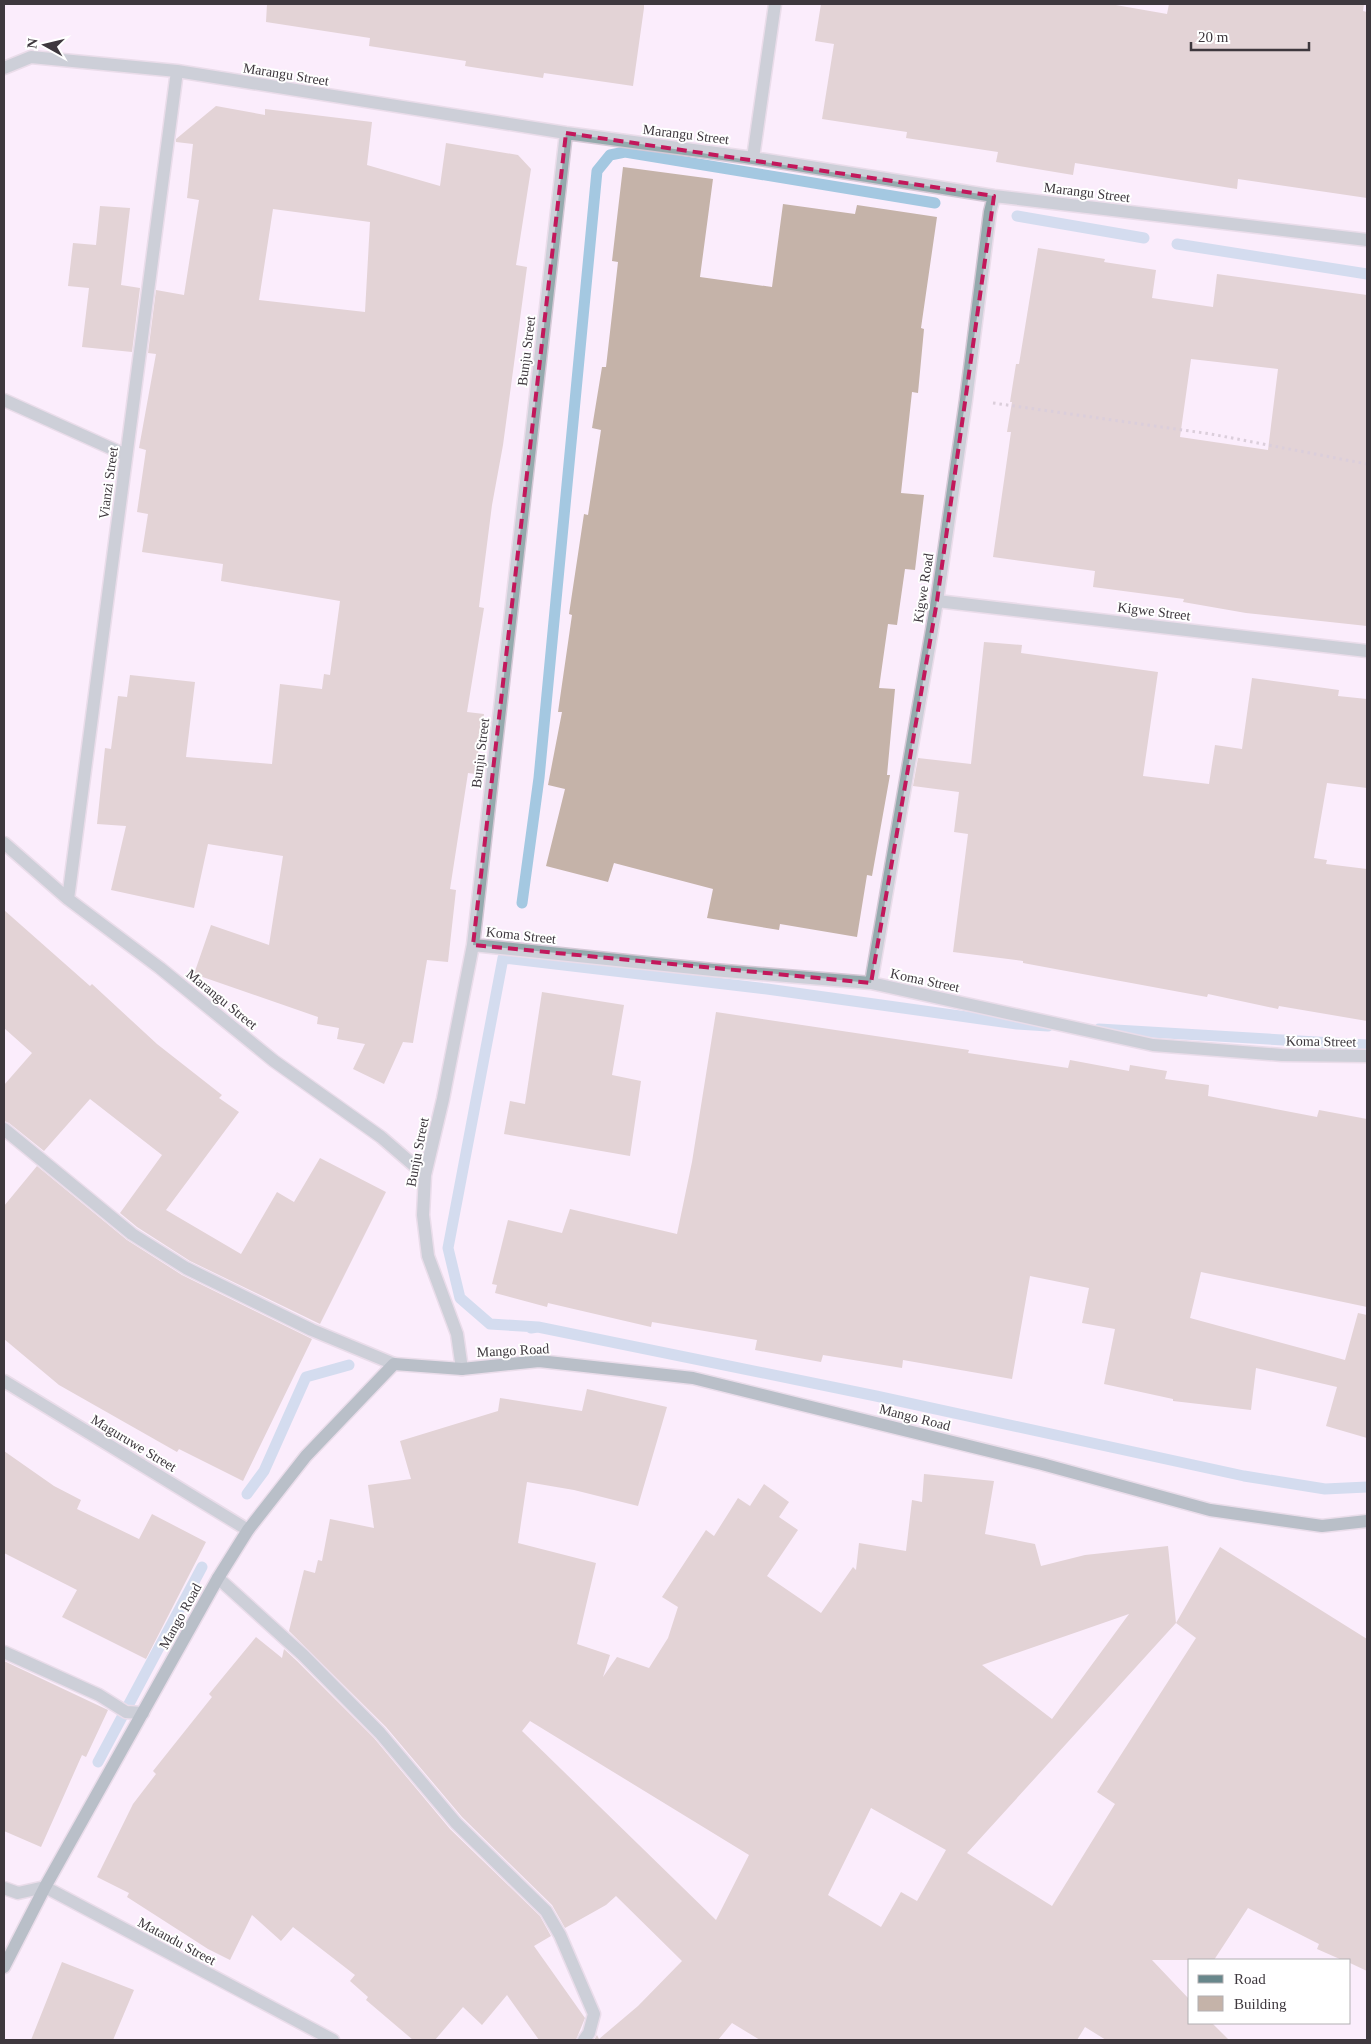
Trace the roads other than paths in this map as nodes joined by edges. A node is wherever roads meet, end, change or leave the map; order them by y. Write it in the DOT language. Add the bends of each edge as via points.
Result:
graph roads {
  1 [pos="775,4"];
  2 [pos="4,68"];
  3 [pos="177,71"];
  4 [pos="566,133"];
  5 [pos="752,158"];
  6 [pos="994,196"];
  7 [pos="1367,240"];
  8 [pos="4,400"];
  9 [pos="126,454"];
  10 [pos="937,601"];
  11 [pos="1367,651"];
  12 [pos="4,843"];
  13 [pos="68,899"];
  14 [pos="473,945"];
  15 [pos="871,983"];
  16 [pos="1367,1056"];
  17 [pos="4,1129"];
  18 [pos="425,1175"];
  19 [pos="394,1364"];
  20 [pos="462,1369"];
  21 [pos="4,1382"];
  22 [pos="1367,1521"];
  23 [pos="248,1530"];
  24 [pos="218,1578"];
  25 [pos="4,1652"];
  26 [pos="143,1713"];
  27 [pos="45,1887"];
  28 [pos="4,1888"];
  29 [pos="4,1967"];
  30 [pos="333,2040"];
  31 [pos="584,2040"];
  1 -- 5 [label="street"];
  2 -- 3 [label="street, Marangu Street" via="30,57"];
  3 -- 4 [label="street, Marangu Street"];
  3 -- 9 [label="street, Vianzi Street"];
  4 -- 5 [label="street, Marangu Street"];
  4 -- 14 [label="street, Bunju Street"];
  5 -- 6 [label="street, Marangu Street"];
  6 -- 7 [label="street, Marangu Street"];
  6 -- 10 [label="street, Kigwe Road"];
  8 -- 9 [label="street"];
  9 -- 13 [label="street, Vianzi Street"];
  10 -- 11 [label="street, Kigwe Street"];
  10 -- 15 [label="street, Kigwe Road"];
  12 -- 13 [label="street, Marangu Street"];
  13 -- 18 [label="street, Marangu Street" via="160,968 274,1061 381,1137"];
  14 -- 15 [label="street, Koma Street"];
  14 -- 18 [label="street, Bunju Street"];
  15 -- 16 [label="street, Koma Street" via="1153,1045 1282,1055"];
  17 -- 19 [label="street" via="132,1234 186,1268 312,1330"];
  18 -- 20 [label="street, Bunju Street" via="423,1215 428,1256 457,1334"];
  19 -- 20 [label="street, Mango Road"];
  19 -- 23 [label="street, Mango Road" via="306,1456"];
  20 -- 22 [label="street, Mango Road" via="539,1361 692,1378 1042,1464 1210,1510 1322,1526"];
  21 -- 23 [label="street, Maguruwe Street"];
  23 -- 24 [label="street, Mango Road"];
  24 -- 26 [label="street, Mango Road"];
  24 -- 31 [label="street" via="380,1733 462,1829 546,1911 560,1935 594,2014"];
  25 -- 26 [label="street" via="99,1694 126,1712"];
  26 -- 27 [label="street, Mango Road"];
  27 -- 28 [label="street" via="18,1893"];
  27 -- 29 [label="street, Mango Road"];
  27 -- 30 [label="street, Matandu Street"];
}
